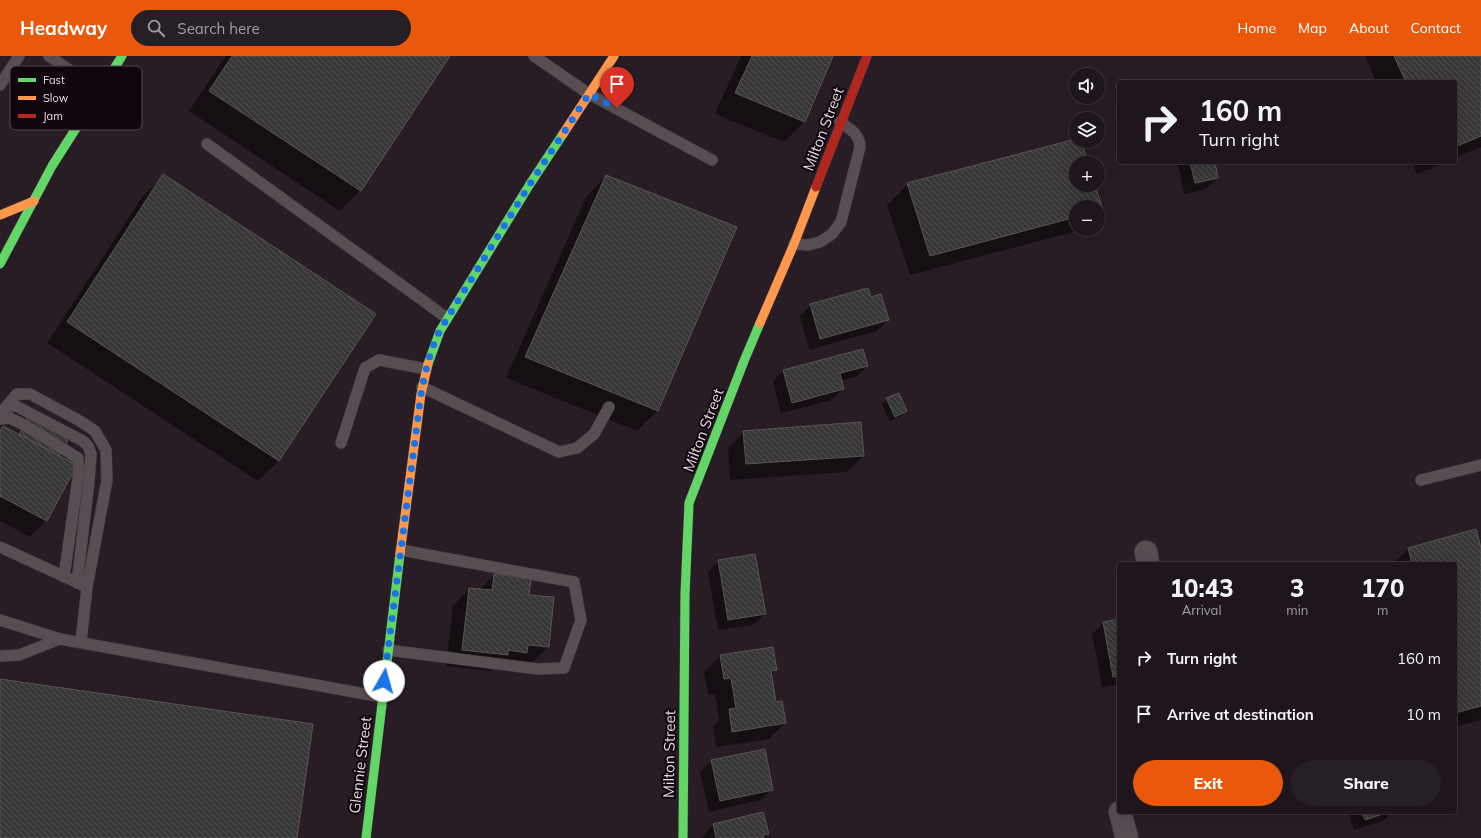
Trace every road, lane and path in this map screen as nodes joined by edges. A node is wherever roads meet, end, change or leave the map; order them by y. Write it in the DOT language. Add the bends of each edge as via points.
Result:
graph roads {
  1 [pos="19,56"];
  2 [pos="50,56"];
  3 [pos="122,56"];
  4 [pos="534,56"];
  5 [pos="614,56"];
  6 [pos="867,56"];
  7 [pos="12,66"];
  8 [pos="64,66"];
  9 [pos="116,66"];
  10 [pos="10,70"];
  11 [pos="0,85"];
  12 [pos="589,94"];
  13 [pos="840,122"];
  14 [pos="75,130"];
  15 [pos="207,144"];
  16 [pos="712,160"];
  17 [pos="34,201"];
  18 [pos="0,215"];
  19 [pos="794,244"];
  20 [pos="0,264"];
  21 [pos="447,318"];
  22 [pos="426,369"];
  23 [pos="422,387"];
  24 [pos="609,407"];
  25 [pos="3,410"];
  26 [pos="0,419"];
  27 [pos="341,443"];
  28 [pos="1481,465"];
  29 [pos="1420,480"];
  30 [pos="0,547"];
  31 [pos="401,550"];
  32 [pos="64,577"];
  33 [pos="82,585"];
  34 [pos="0,620"];
  35 [pos="60,639"];
  36 [pos="81,642"];
  37 [pos="388,650"];
  38 [pos="0,656"];
  39 [pos="382,697"];
  40 [pos="1120,814"];
  41 [pos="366,838"];
  42 [pos="683,838"];
  43 [pos="1126,838"];
  1 -- 7 [label="lane"];
  2 -- 8 [label="lane"];
  3 -- 9 [label="street"];
  4 -- 12 [label="lane"];
  5 -- 12 [label="street, Glennie Street"];
  6 -- 13 [label="street, Milton Street"];
  10 -- 11 [label="lane"];
  12 -- 16 [label="lane"];
  12 -- 21 [label="street, Glennie Street"];
  13 -- 19 [label="street, Milton Street"];
  13 -- 19 [label="lane" via="859,138 860,147 841,222 832,234 820,242 808,245"];
  14 -- 17 [label="street"];
  15 -- 21 [label="lane"];
  17 -- 18 [label="street"];
  17 -- 20 [label="street"];
  19 -- 42 [label="street, Milton Street" via="744,361 689,503 684,602"];
  21 -- 22 [label="street, Glennie Street" via="432,346"];
  22 -- 23 [label="street, Glennie Street"];
  22 -- 27 [label="lane" via="379,360 365,368"];
  23 -- 24 [label="lane" via="560,452 578,448 594,434"];
  23 -- 31 [label="street, Glennie Street"];
  25 -- 33 [label="lane" via="16,406 88,446 89,481"];
  25 -- 33 [label="lane" via="17,394 30,394 95,431 106,450 107,480"];
  26 -- 32 [label="lane" via="10,418 26,426 78,458 79,471"];
  28 -- 29 [label="lane"];
  30 -- 32 [label="lane"];
  31 -- 37 [label="street, Glennie Street"];
  31 -- 37 [label="lane" via="574,582 581,620 564,668 538,669"];
  32 -- 33 [label="lane"];
  33 -- 36 [label="lane"];
  34 -- 35 [label="lane"];
  35 -- 36 [label="lane"];
  35 -- 38 [label="lane" via="19,655"];
  36 -- 39 [label="lane"];
  37 -- 39 [label="street, Glennie Street"];
  39 -- 41 [label="street, Glennie Street"];
  40 -- 43 [label="street"];
}
